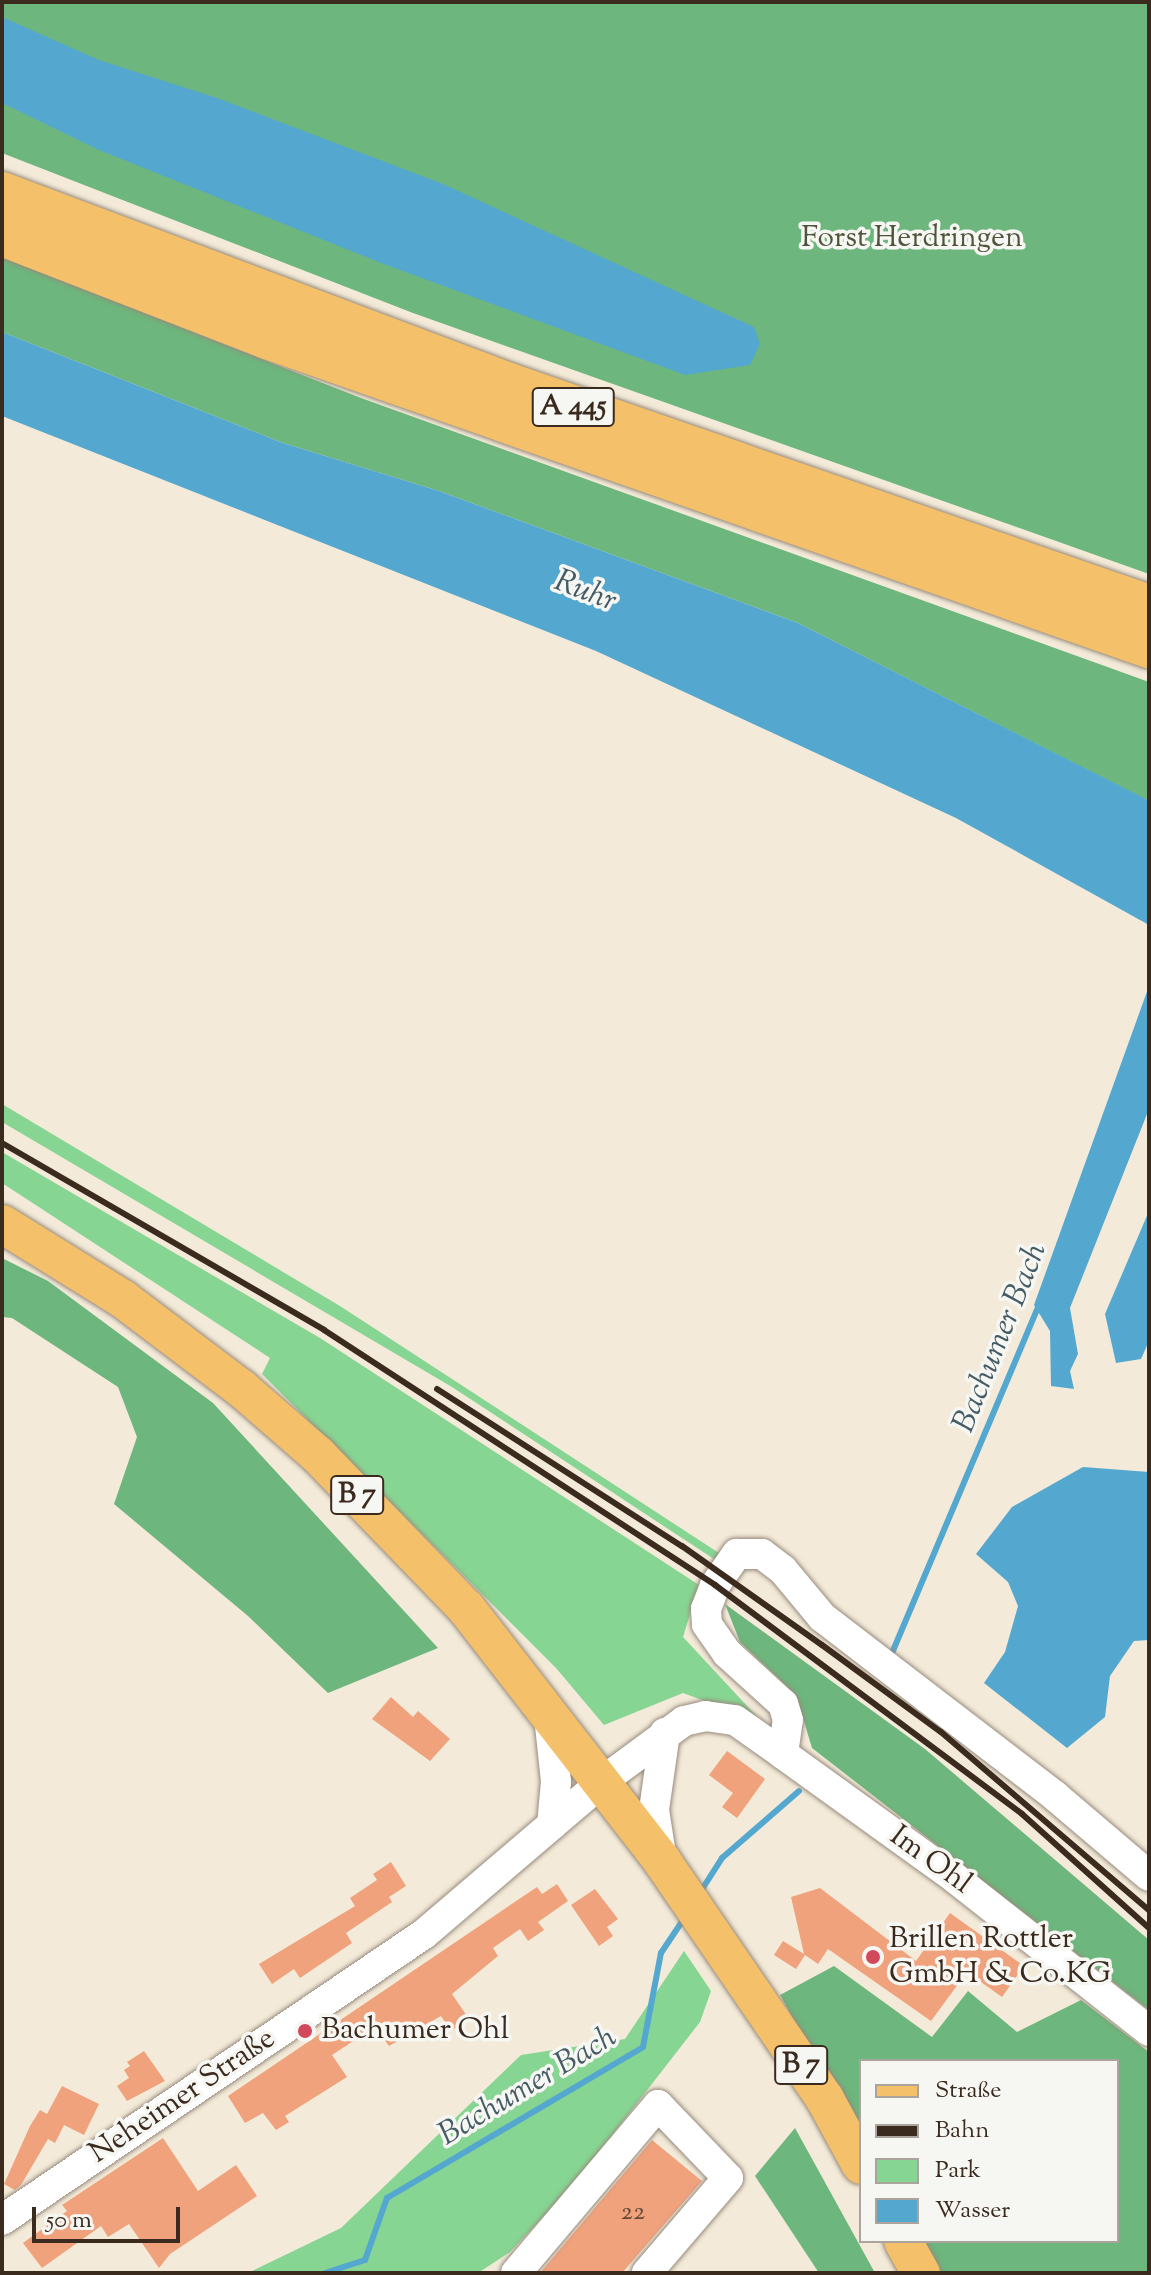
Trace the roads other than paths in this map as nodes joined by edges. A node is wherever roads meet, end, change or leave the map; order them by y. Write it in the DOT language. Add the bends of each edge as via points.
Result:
graph roads {
  1 [pos="2,194"];
  2 [pos="2,234"];
  3 [pos="1149,607"];
  4 [pos="1149,646"];
  5 [pos="2,1224"];
  6 [pos="547,1708"];
  7 [pos="665,1733"];
  8 [pos="783,1754"];
  9 [pos="604,1780"];
  10 [pos="552,1825"];
  11 [pos="662,1861"];
  12 [pos="1149,1876"];
  13 [pos="1149,2031"];
  14 [pos="859,2161"];
  15 [pos="2,2220"];
  16 [pos="904,2243"];
  17 [pos="516,2273"];
  18 [pos="647,2273"];
  19 [pos="921,2273"];
  1 -- 3 [label="highway, A 445" via="495,380"];
  2 -- 4 [label="highway, A 445" via="310,353"];
  5 -- 6 [label="main road, B 7" via="123,1299 318,1455 466,1608"];
  6 -- 9 [label="main road, B 7"];
  6 -- 10 [label="street" via="556,1782"];
  7 -- 8 [label="street, Neheimer Straße" via="684,1721 720,1715"];
  7 -- 9 [label="street, Neheimer Straße"];
  7 -- 11 [label="street" via="654,1810"];
  8 -- 12 [label="street" via="788,1720 783,1704 727,1653 707,1624 715,1585 737,1554 762,1554 783,1570 822,1617 1055,1796"];
  8 -- 13 [label="street, Im Ohl" via="956,1879"];
  9 -- 10 [label="street, Neheimer Straße"];
  9 -- 11 [label="main road, B 7"];
  10 -- 15 [label="street, Neheimer Straße" via="424,1934"];
  11 -- 14 [label="main road, B 7" via="825,2099"];
  16 -- 19 [label="main road"];
  17 -- 18 [label="street" via="658,2105 728,2178"];
}
